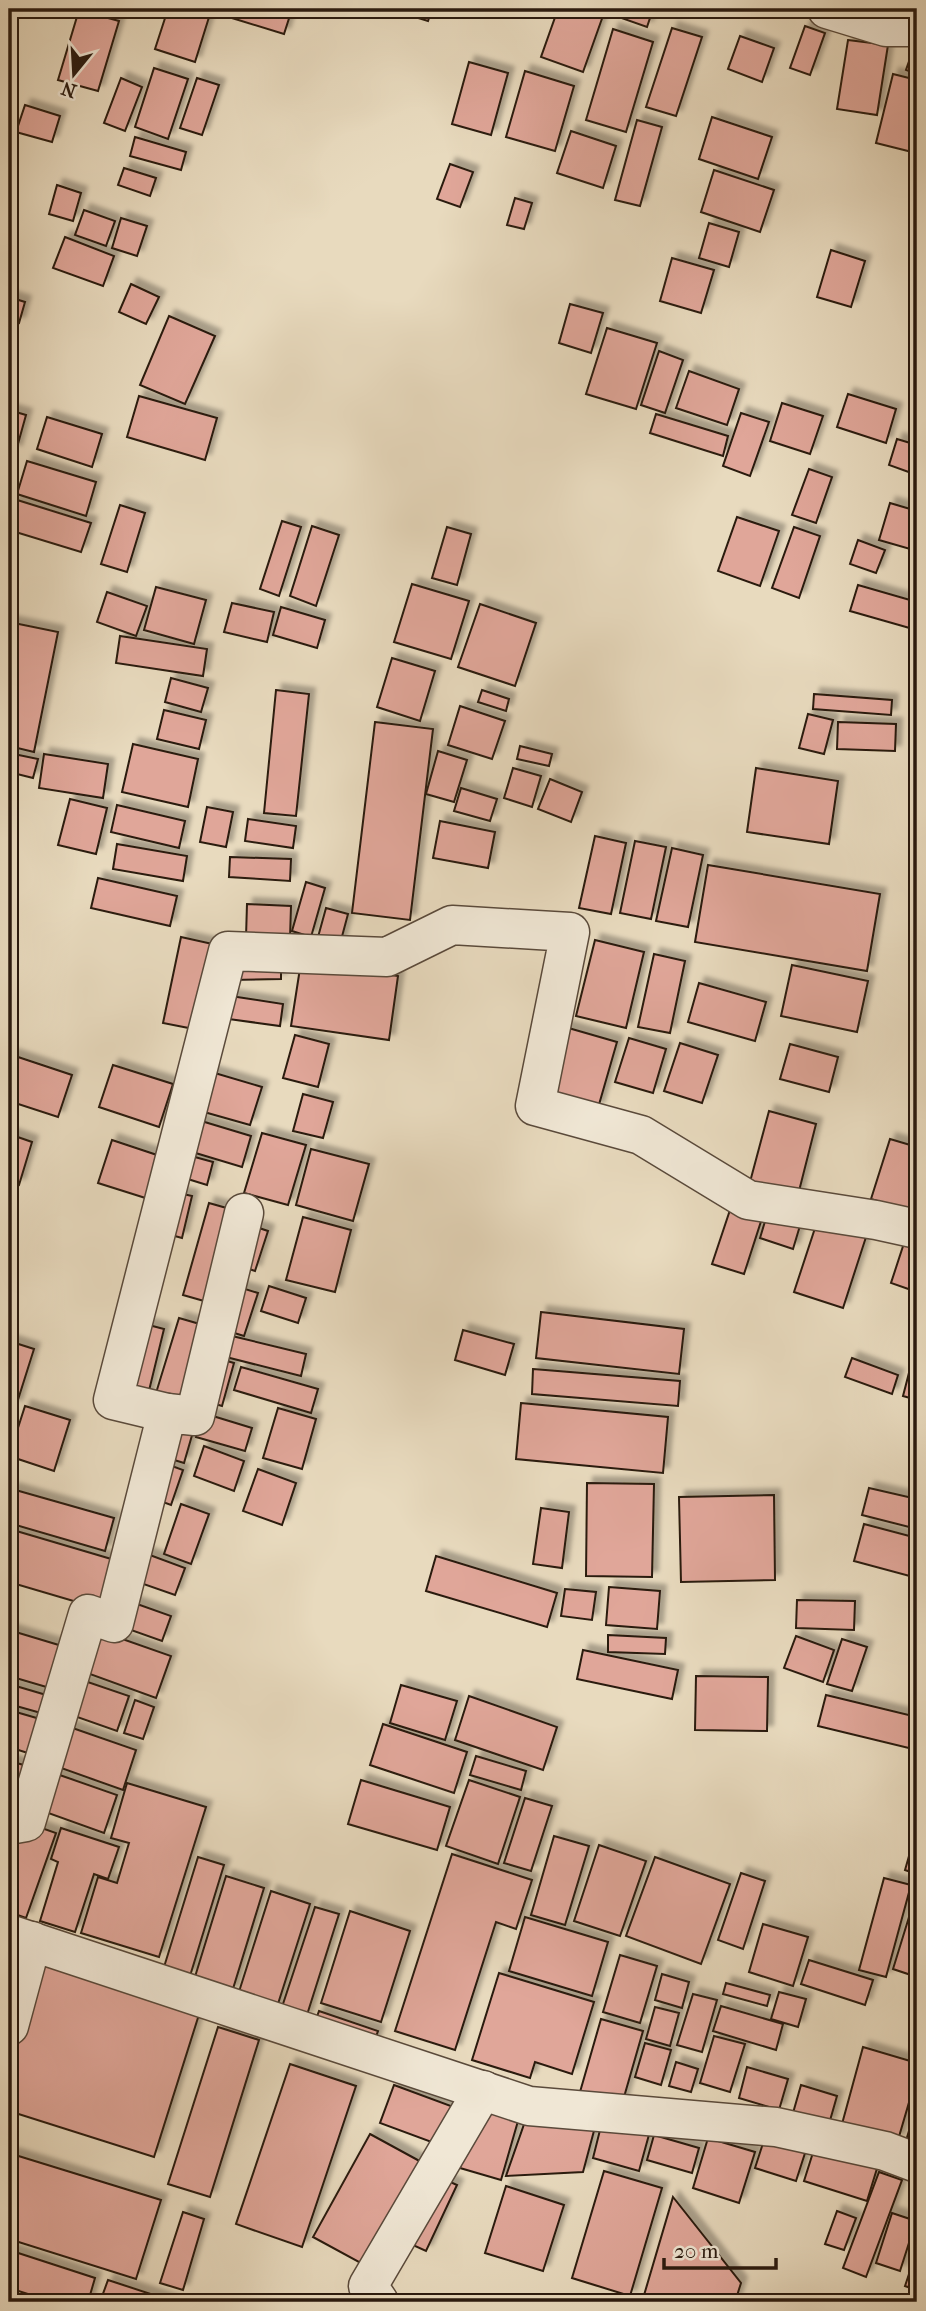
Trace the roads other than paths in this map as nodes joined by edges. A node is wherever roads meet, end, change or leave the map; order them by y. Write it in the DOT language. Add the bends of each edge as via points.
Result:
graph roads {
  1 [pos="827,9"];
  2 [pos="917,27"];
  3 [pos="244,1213"];
  4 [pos="917,1230"];
  5 [pos="167,1413"];
  6 [pos="9,1825"];
  7 [pos="21,1938"];
  8 [pos="9,2026"];
  9 [pos="483,2090"];
  10 [pos="917,2163"];
  11 [pos="379,2302"];
  1 -- 2 [label="street" via="886,26"];
  3 -- 5 [label="street" via="195,1416"];
  4 -- 5 [label="street" via="748,1200 641,1135 536,1106 570,932 452,925 387,957 228,951 113,1400"];
  5 -- 6 [label="street" via="114,1623 88,1614 26,1822"];
  7 -- 8 [label="street"];
  7 -- 9 [label="street"];
  9 -- 10 [label="street" via="529,2106 776,2127 885,2151"];
  9 -- 11 [label="street" via="368,2286"];
}
